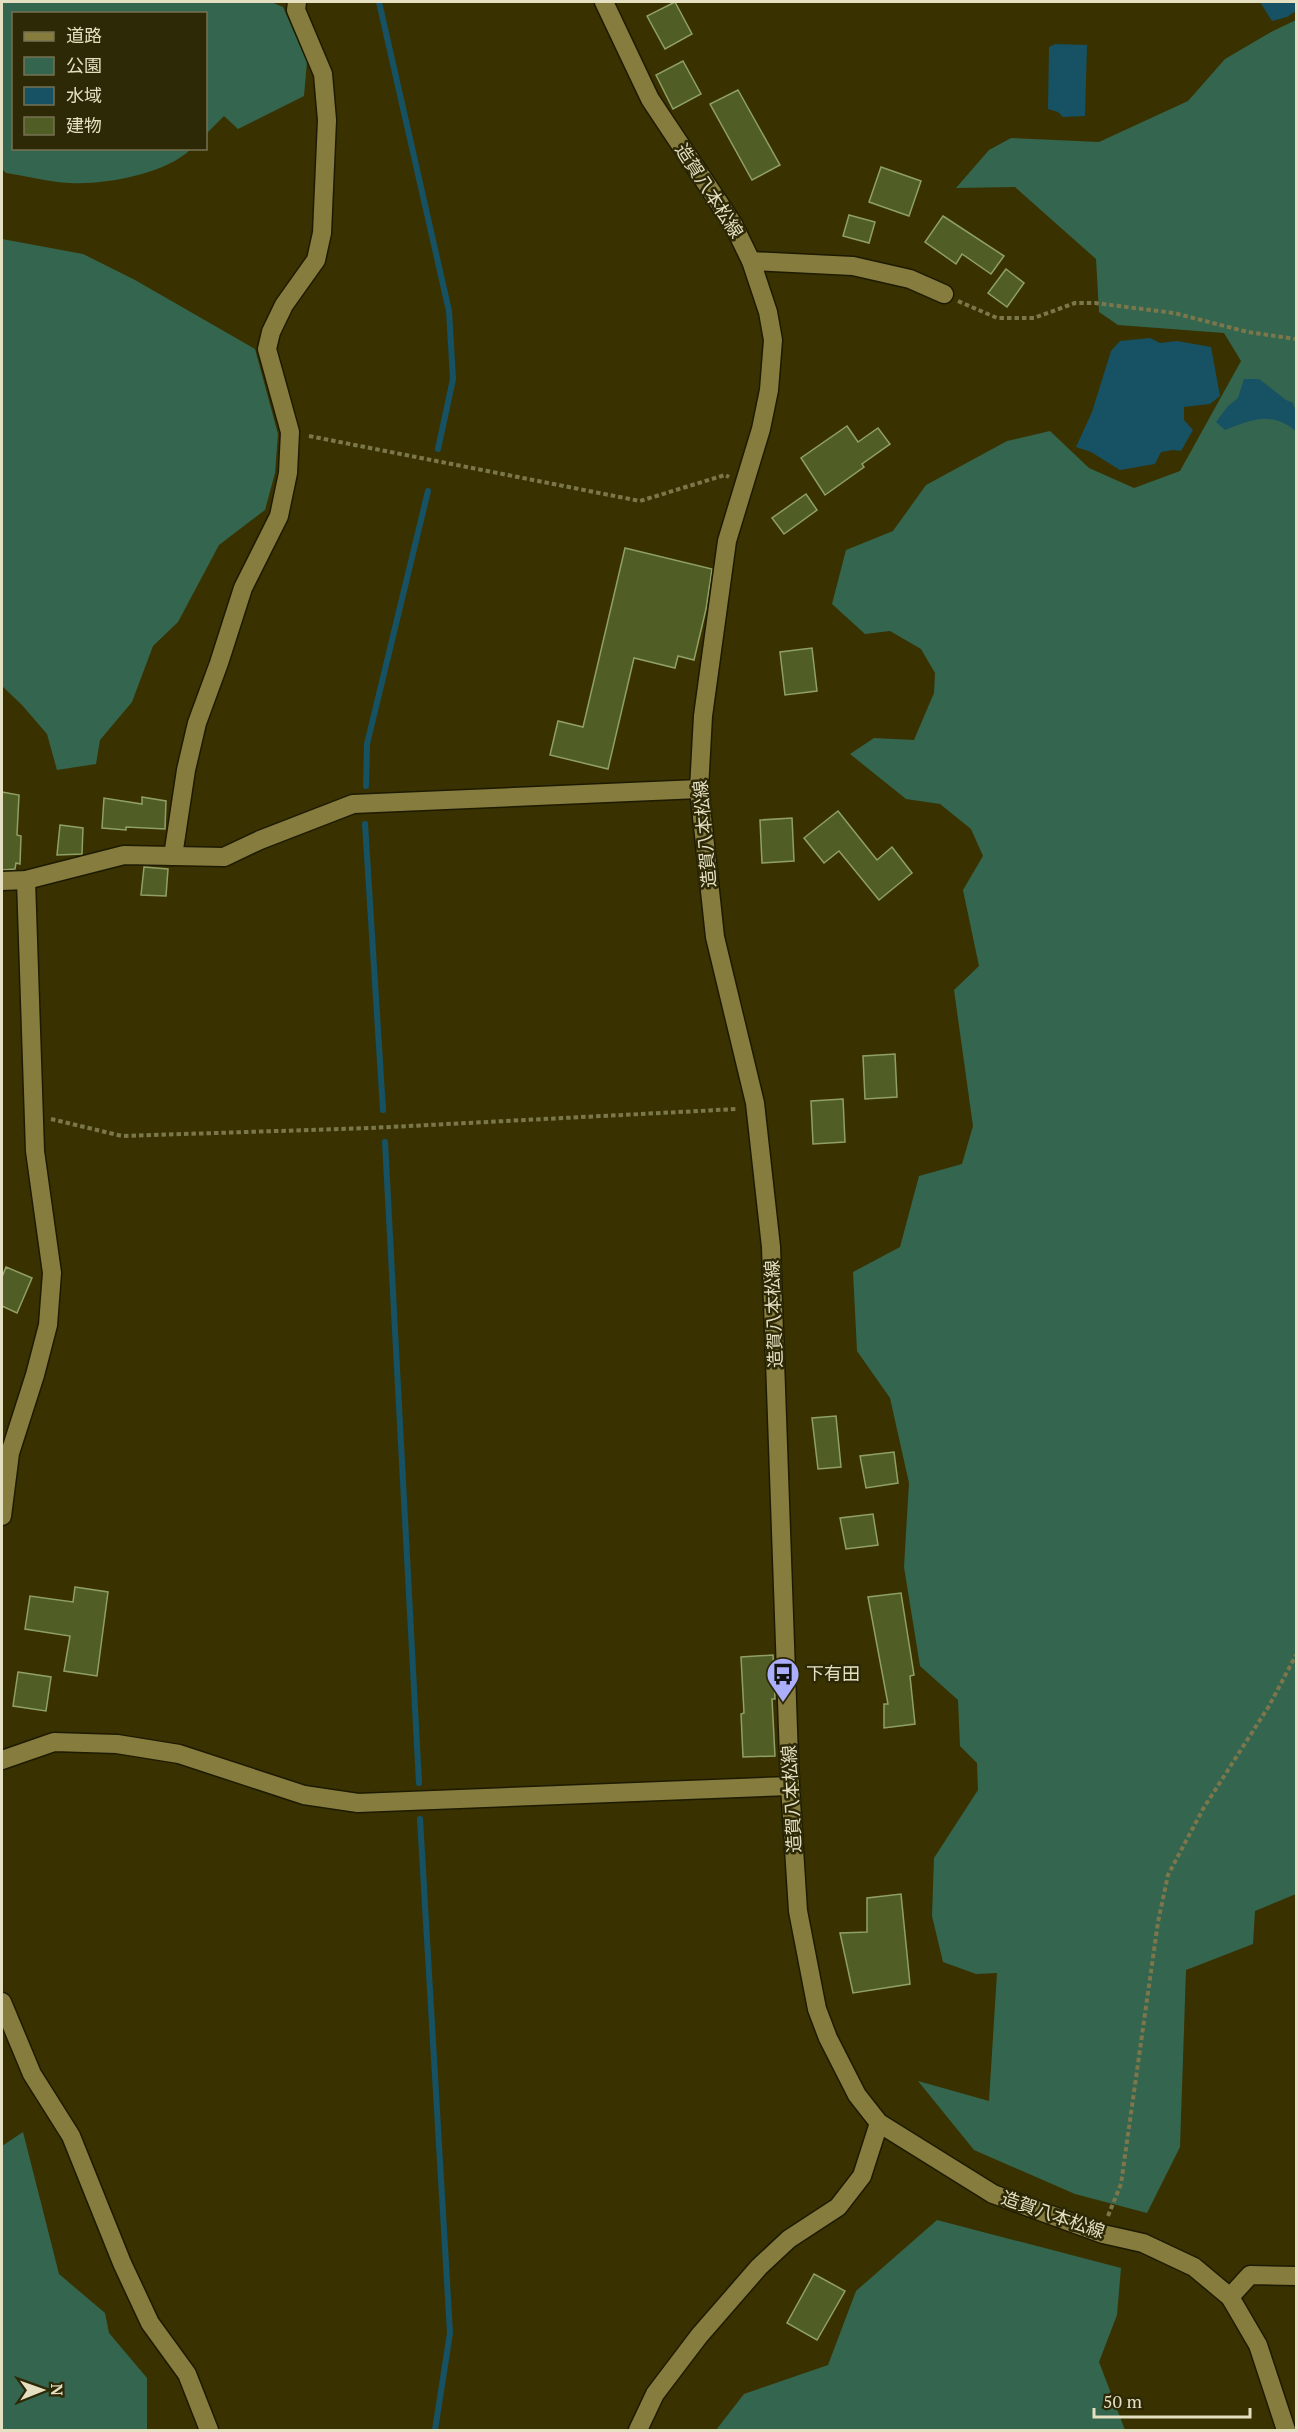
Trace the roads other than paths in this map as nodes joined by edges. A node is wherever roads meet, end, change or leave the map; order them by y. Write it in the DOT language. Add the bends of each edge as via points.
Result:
graph roads {
  1 [pos="297,2"];
  2 [pos="604,2"];
  3 [pos="751,261"];
  4 [pos="944,294"];
  5 [pos="699,789"];
  6 [pos="173,856"];
  7 [pos="2,880"];
  8 [pos="26,880"];
  9 [pos="2,1516"];
  10 [pos="2,1756"];
  11 [pos="2,1777"];
  12 [pos="790,1786"];
  13 [pos="2,2002"];
  14 [pos="879,2123"];
  15 [pos="1296,2276"];
  16 [pos="1230,2297"];
  17 [pos="209,2430"];
  18 [pos="638,2430"];
  19 [pos="1286,2430"];
  1 -- 6 [label="street" via="296,10 323,74 327,120 322,233 316,260 284,305 267,349 291,432 288,474 279,516 243,588 196,723"];
  2 -- 3 [label="street, 造賀八本松線" via="650,99 733,224"];
  3 -- 4 [label="street" via="853,266 910,279"];
  3 -- 5 [label="street, 造賀八本松線" via="773,340 769,390 727,542 703,716"];
  5 -- 6 [label="street" via="353,804 224,857"];
  5 -- 12 [label="street, 造賀八本松線" via="715,937 755,1103 771,1247"];
  6 -- 8 [label="street" via="124,855"];
  7 -- 8 [label="street"];
  8 -- 9 [label="street" via="35,1151 52,1273 35,1376 10,1453"];
  10 -- 11 [label="street"];
  10 -- 12 [label="street" via="54,1742 117,1744 179,1755 304,1796 358,1803"];
  12 -- 14 [label="street, 造賀八本松線" via="798,1911 817,2009 857,2095"];
  13 -- 17 [label="street" via="32,2074 71,2136 150,2323 187,2374"];
  14 -- 16 [label="street, 造賀八本松線" via="993,2194 1104,2234 1143,2243 1194,2266"];
  14 -- 18 [label="street" via="862,2176 838,2207 789,2239 759,2267 655,2394"];
  15 -- 16 [label="street" via="1250,2275"];
  16 -- 19 [label="street, 造賀八本松線" via="1258,2345"];
}
